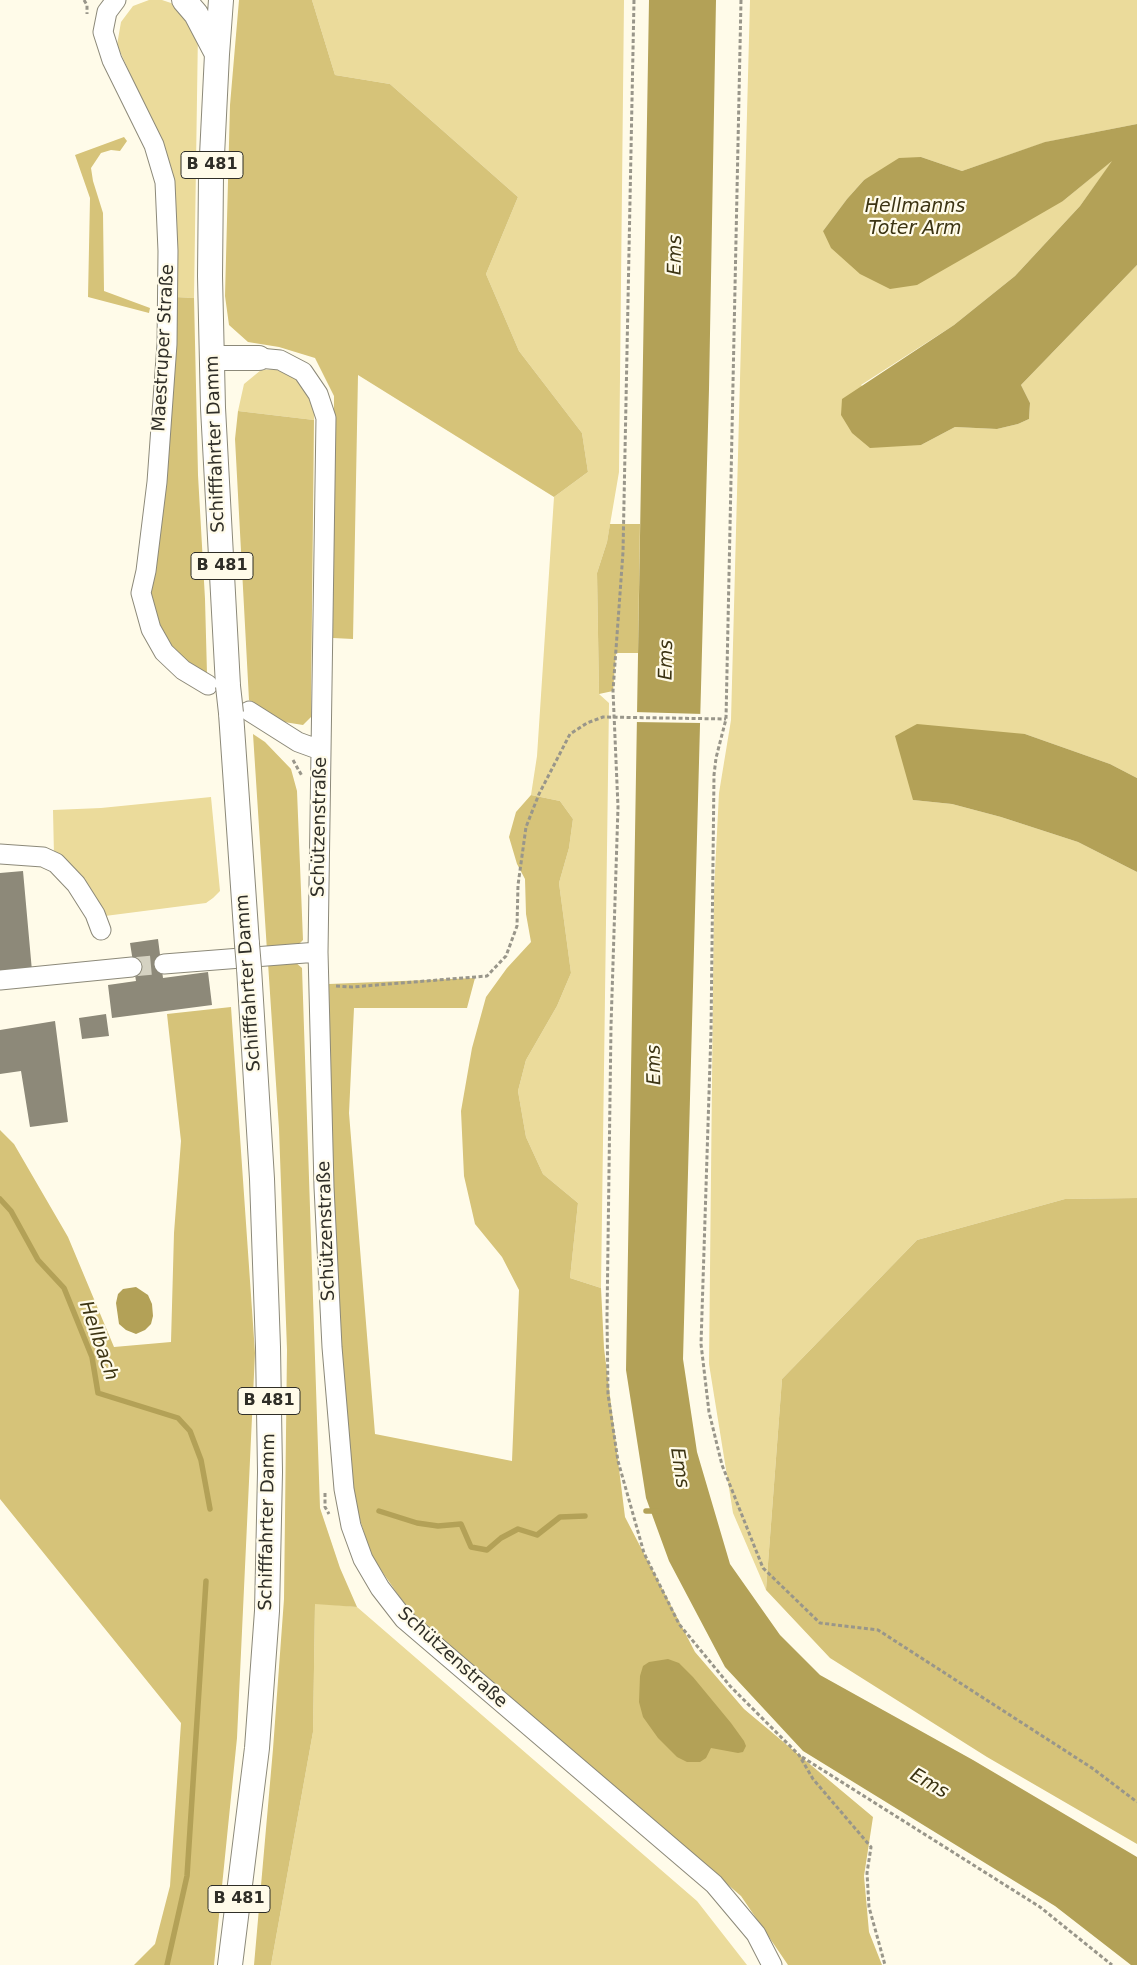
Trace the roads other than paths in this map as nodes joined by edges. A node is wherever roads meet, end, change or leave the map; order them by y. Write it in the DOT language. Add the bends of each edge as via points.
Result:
graph roads {
  1 [pos="116,0"];
  2 [pos="184,0"];
  3 [pos="221,0"];
  4 [pos="217,54"];
  5 [pos="212,358"];
  6 [pos="259,358"];
  7 [pos="218,686"];
  8 [pos="240,712"];
  9 [pos="320,750"];
  10 [pos="0,854"];
  11 [pos="101,930"];
  12 [pos="318,952"];
  13 [pos="164,964"];
  14 [pos="132,967"];
  15 [pos="0,980"];
  16 [pos="230,1965"];
  17 [pos="772,1965"];
  1 -- 7 [label="street, Maestruper Straße" via="106,12 103,32 112,60 154,145 165,182 168,251 167,344 157,482 141,593 151,629 164,652 183,670"];
  2 -- 4 [label="main road" via="196,14"];
  3 -- 4 [label="main road, Schifffahrter Damm / B 481"];
  4 -- 5 [label="main road, Schifffahrter Damm / B 481" via="211,176"];
  5 -- 6 [label="main road"];
  5 -- 7 [label="main road, Schifffahrter Damm / B 481"];
  6 -- 9 [label="street, Schützenstraße" via="280,360 303,372 318,394 326,418"];
  7 -- 8 [label="main road, Schifffahrter Damm / B 481, bridge"];
  8 -- 9 [label="street"];
  8 -- 16 [label="main road, Schifffahrter Damm / B 481, bridge" via="247,944 262,1179 270,1472 267,1611 257,1748"];
  9 -- 12 [label="street, Schützenstraße"];
  10 -- 11 [label="street" via="43,857 56,863 82,892"];
  12 -- 13 [label="street"];
  12 -- 17 [label="street, Schützenstraße" via="332,1347 344,1489 351,1526 363,1559 404,1619 714,1884 756,1934"];
  14 -- 15 [label="street"];
}
